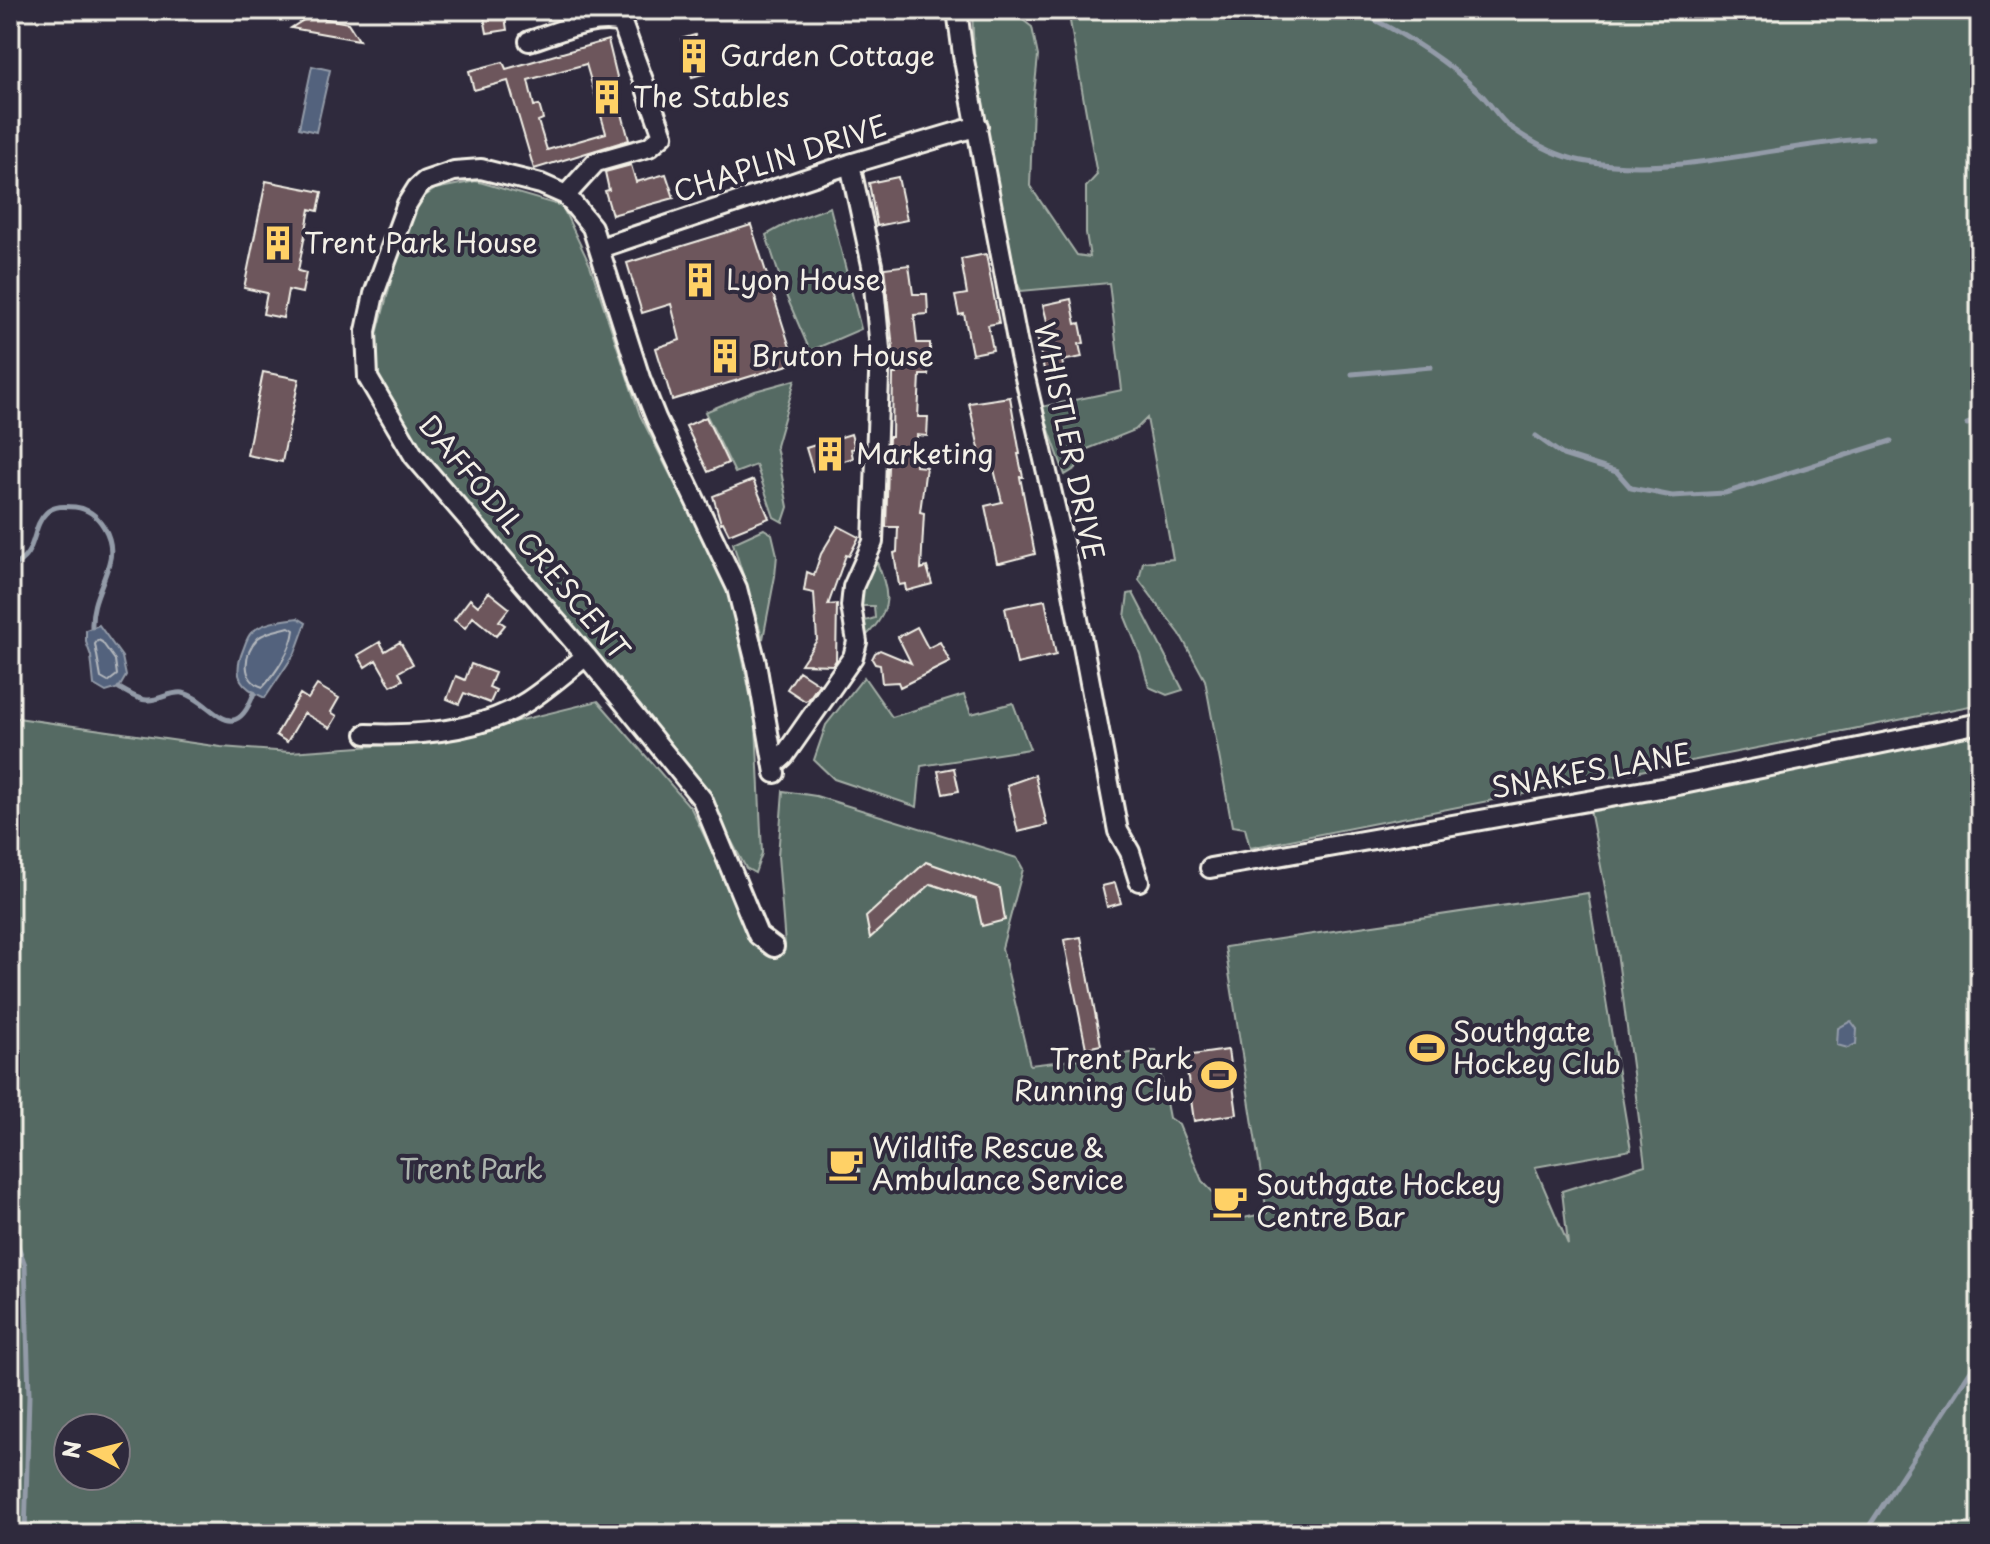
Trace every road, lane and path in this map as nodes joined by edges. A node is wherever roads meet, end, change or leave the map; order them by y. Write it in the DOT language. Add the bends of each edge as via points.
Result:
graph roads {
  1 [pos="957,10"];
  2 [pos="529,41"];
  3 [pos="978,126"];
  4 [pos="850,164"];
  5 [pos="566,195"];
  6 [pos="600,248"];
  7 [pos="586,656"];
  8 [pos="1980,723"];
  9 [pos="366,734"];
  10 [pos="1210,868"];
  11 [pos="1139,881"];
  12 [pos="774,947"];
  1 -- 3 [label="street, WHISTLER DRIVE"];
  2 -- 5 [label="street" via="599,22 622,23 663,135 649,147 596,162"];
  3 -- 4 [label="street, CHAPLIN DRIVE"];
  3 -- 11 [label="street, WHISTLER DRIVE" via="1118,831"];
  4 -- 6 [label="street, CHAPLIN DRIVE"];
  4 -- 6 [label="street" via="872,265 880,333 873,542 853,587 853,657 775,769 737,588 650,403"];
  5 -- 6 [label="street" via="592,227"];
  5 -- 7 [label="street, DAFFODIL CRESCENT" via="481,169 454,171 417,188 374,294 366,331 368,378 414,456"];
  7 -- 9 [label="street" via="502,715 419,733"];
  7 -- 12 [label="street, DAFFODIL CRESCENT" via="702,799 758,935"];
  8 -- 10 [label="street, SNAKES LANE" via="1678,785"];
}
